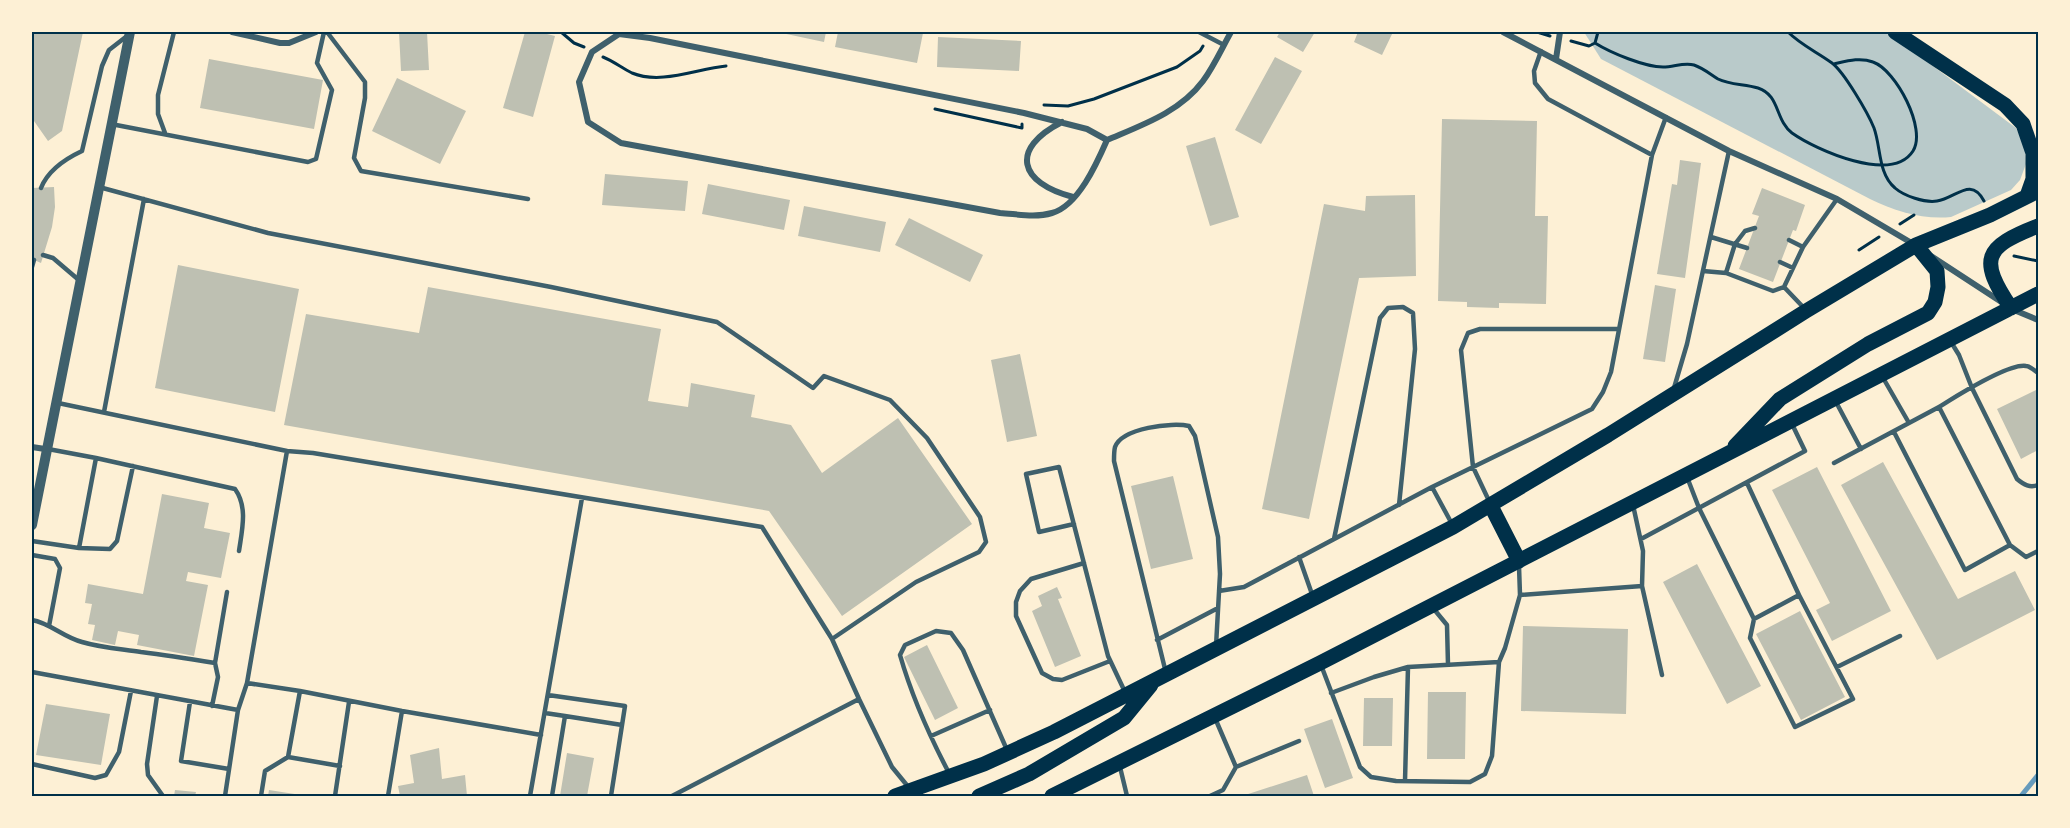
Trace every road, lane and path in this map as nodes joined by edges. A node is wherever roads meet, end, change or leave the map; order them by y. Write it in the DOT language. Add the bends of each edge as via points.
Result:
graph roads {
  1 [pos="174,32"];
  2 [pos="232,32"];
  3 [pos="316,32"];
  4 [pos="325,32"];
  5 [pos="561,32"];
  6 [pos="1199,32"];
  7 [pos="1231,32"];
  8 [pos="1503,32"];
  9 [pos="1560,32"];
  10 [pos="1788,32"];
  11 [pos="1895,32"];
  12 [pos="130,33"];
  13 [pos="1209,36"];
  14 [pos="1595,43"];
  15 [pos="1224,45"];
  16 [pos="592,51"];
  17 [pos="1541,51"];
  18 [pos="1556,59"];
  19 [pos="1833,64"];
  20 [pos="737,68"];
  21 [pos="1036,104"];
  22 [pos="926,107"];
  23 [pos="1666,117"];
  24 [pos="1023,120"];
  25 [pos="1063,122"];
  26 [pos="111,124"];
  27 [pos="165,133"];
  28 [pos="1107,140"];
  29 [pos="1729,151"];
  30 [pos="1652,155"];
  31 [pos="1883,165"];
  32 [pos="99,187"];
  33 [pos="41,188"];
  34 [pos="2033,194"];
  35 [pos="1073,197"];
  36 [pos="1983,198"];
  37 [pos="1837,199"];
  38 [pos="144,200"];
  39 [pos="528,200"];
  40 [pos="2038,226"];
  41 [pos="1755,228"];
  42 [pos="1711,237"];
  43 [pos="1789,240"];
  44 [pos="1735,244"];
  45 [pos="1916,245"];
  46 [pos="1803,247"];
  47 [pos="1747,248"];
  48 [pos="2008,253"];
  49 [pos="43,255"];
  50 [pos="34,260"];
  51 [pos="2038,261"];
  52 [pos="1780,262"];
  53 [pos="32,267"];
  54 [pos="1793,268"];
  55 [pos="1703,271"];
  56 [pos="1725,273"];
  57 [pos="80,281"];
  58 [pos="1784,287"];
  59 [pos="2038,294"];
  60 [pos="2011,308"];
  61 [pos="1806,311"];
  62 [pos="2038,320"];
  63 [pos="1619,329"];
  64 [pos="1950,340"];
  65 [pos="2038,373"];
  66 [pos="1882,375"];
  67 [pos="1972,388"];
  68 [pos="1672,393"];
  69 [pos="1834,399"];
  70 [pos="55,402"];
  71 [pos="1939,407"];
  72 [pos="104,412"];
  73 [pos="1790,422"];
  74 [pos="1909,423"];
  75 [pos="1894,432"];
  76 [pos="32,447"];
  77 [pos="45,449"];
  78 [pos="1861,449"];
  79 [pos="287,451"];
  80 [pos="1726,454"];
  81 [pos="96,458"];
  82 [pos="1834,463"];
  83 [pos="133,466"];
  84 [pos="1473,467"];
  85 [pos="1686,475"];
  86 [pos="1747,483"];
  87 [pos="2038,485"];
  88 [pos="1432,487"];
  89 [pos="582,498"];
  90 [pos="1632,503"];
  91 [pos="1399,505"];
  92 [pos="1491,506"];
  93 [pos="1699,508"];
  94 [pos="1074,524"];
  95 [pos="32,525"];
  96 [pos="1453,527"];
  97 [pos="1334,538"];
  98 [pos="1641,540"];
  99 [pos="32,541"];
  100 [pos="2010,545"];
  101 [pos="79,548"];
  102 [pos="239,551"];
  103 [pos="2038,551"];
  104 [pos="32,555"];
  105 [pos="1299,557"];
  106 [pos="1519,561"];
  107 [pos="1084,563"];
  108 [pos="1642,586"];
  109 [pos="1219,591"];
  110 [pos="227,592"];
  111 [pos="1520,595"];
  112 [pos="1799,595"];
  113 [pos="1314,599"];
  114 [pos="1432,606"];
  115 [pos="1218,608"];
  116 [pos="1754,619"];
  117 [pos="32,620"];
  118 [pos="49,626"];
  119 [pos="1900,636"];
  120 [pos="832,639"];
  121 [pos="1157,640"];
  122 [pos="1216,649"];
  123 [pos="1110,661"];
  124 [pos="1499,662"];
  125 [pos="215,663"];
  126 [pos="1320,663"];
  127 [pos="1448,664"];
  128 [pos="1837,667"];
  129 [pos="1408,668"];
  130 [pos="32,672"];
  131 [pos="1662,675"];
  132 [pos="1160,677"];
  133 [pos="247,683"];
  134 [pos="131,691"];
  135 [pos="300,691"];
  136 [pos="1331,693"];
  137 [pos="548,695"];
  138 [pos="1126,695"];
  139 [pos="157,696"];
  140 [pos="859,699"];
  141 [pos="190,702"];
  142 [pos="349,702"];
  143 [pos="212,705"];
  144 [pos="238,710"];
  145 [pos="990,710"];
  146 [pos="402,711"];
  147 [pos="545,713"];
  148 [pos="565,716"];
  149 [pos="1214,716"];
  150 [pos="622,725"];
  151 [pos="541,735"];
  152 [pos="931,736"];
  153 [pos="1299,741"];
  154 [pos="1008,753"];
  155 [pos="288,757"];
  156 [pos="32,764"];
  157 [pos="1119,764"];
  158 [pos="340,766"];
  159 [pos="1236,767"];
  160 [pos="229,769"];
  161 [pos="951,775"];
  162 [pos="1405,781"];
  163 [pos="1223,790"];
  164 [pos="913,794"];
  165 [pos="163,796"];
  166 [pos="225,796"];
  167 [pos="261,796"];
  168 [pos="335,796"];
  169 [pos="388,796"];
  170 [pos="530,796"];
  171 [pos="552,796"];
  172 [pos="611,796"];
  173 [pos="672,796"];
  174 [pos="895,796"];
  175 [pos="979,796"];
  176 [pos="1052,796"];
  177 [pos="1127,796"];
  178 [pos="1210,796"];
  179 [pos="1226,796"];
  1 -- 27 [label="lane" via="158,95 158,114"];
  2 -- 3 [label="street" via="280,43"];
  4 -- 27 [label="lane" via="317,63 332,90 316,159 308,162"];
  4 -- 39 [label="lane" via="364,82 365,98 354,158 361,171"];
  5 -- 16 [label="path"];
  6 -- 13 [label="lane"];
  7 -- 15 [label="street"];
  8 -- 17 [label="street"];
  9 -- 18 [label="street"];
  10 -- 19 [label="path"];
  11 -- 34 [label="main road" via="2005,105 2023,124 2033,153"];
  12 -- 26 [label="street"];
  12 -- 33 [label="lane" via="109,50 102,66 82,151 45,177"];
  13 -- 15 [label="lane"];
  13 -- 21 [label="path" via="1200,51 1177,67 1068,106"];
  14 -- 31 [label="path" via="1652,66 1695,65 1719,79 1759,88 1771,96 1782,123 1792,133 1829,153"];
  15 -- 28 [label="street" via="1203,81 1182,103"];
  16 -- 20 [label="path" via="632,73 647,76 719,66"];
  16 -- 25 [label="street" via="620,34 650,38"];
  16 -- 35 [label="street" via="579,82 588,122 621,143 1000,213 1054,213"];
  17 -- 18 [label="street"];
  17 -- 30 [label="lane" via="1534,71 1535,83 1548,99"];
  18 -- 23 [label="street"];
  19 -- 31 [label="path" via="1874,128"];
  19 -- 31 [label="path" via="1863,59 1876,63 1891,76 1914,116 1917,138 1913,151 1902,160"];
  22 -- 24 [label="path" via="1022,128"];
  23 -- 29 [label="street"];
  23 -- 30 [label="lane"];
  25 -- 28 [label="street"];
  25 -- 35 [label="street" via="1038,137 1030,149 1029,171 1044,187"];
  26 -- 27 [label="lane"];
  26 -- 32 [label="street"];
  28 -- 35 [label="street" via="1091,174"];
  29 -- 37 [label="street"];
  29 -- 42 [label="lane"];
  30 -- 63 [label="lane"];
  31 -- 36 [label="path" via="1895,188 1916,198 1936,202 1969,189"];
  32 -- 38 [label="lane"];
  32 -- 57 [label="street"];
  34 -- 45 [label="main road"];
  37 -- 45 [label="street"];
  37 -- 46 [label="lane"];
  38 -- 72 [label="lane"];
  38 -- 120 [label="lane" via="268,233 551,286 717,322 813,388 824,376 890,400 927,438 980,517 986,542 979,552 916,582"];
  40 -- 60 [label="main road" via="2003,243 1990,263 1992,278"];
  41 -- 44 [label="lane" via="1745,231"];
  42 -- 44 [label="lane"];
  42 -- 55 [label="lane"];
  43 -- 46 [label="lane"];
  44 -- 47 [label="lane"];
  44 -- 56 [label="lane"];
  45 -- 60 [label="street"];
  45 -- 61 [label="main road"];
  45 -- 80 [label="main road" via="1937,272 1935,302 1928,313 1868,344 1780,399"];
  46 -- 54 [label="lane"];
  48 -- 51 [label="path"];
  49 -- 57 [label="lane"];
  50 -- 53 [label="lane"];
  52 -- 54 [label="lane"];
  54 -- 58 [label="lane"];
  55 -- 56 [label="lane"];
  55 -- 68 [label="lane"];
  56 -- 58 [label="lane" via="1773,291"];
  57 -- 70 [label="street"];
  58 -- 61 [label="lane"];
  59 -- 60 [label="main road"];
  60 -- 62 [label="street"];
  60 -- 64 [label="main road"];
  61 -- 68 [label="main road"];
  63 -- 84 [label="lane" via="1611,372 1592,409"];
  63 -- 84 [label="lane" via="1480,329 1468,333 1461,350"];
  64 -- 66 [label="main road"];
  64 -- 67 [label="lane"];
  65 -- 67 [label="lane" via="2025,366 2013,368"];
  66 -- 69 [label="main road"];
  66 -- 74 [label="lane"];
  67 -- 71 [label="lane"];
  67 -- 87 [label="lane" via="2017,479 2024,485"];
  68 -- 92 [label="main road"];
  69 -- 73 [label="main road"];
  69 -- 78 [label="lane"];
  70 -- 72 [label="lane"];
  70 -- 77 [label="street"];
  71 -- 74 [label="lane"];
  71 -- 100 [label="lane"];
  72 -- 79 [label="lane"];
  73 -- 80 [label="main road"];
  73 -- 86 [label="lane" via="1805,451"];
  74 -- 75 [label="lane"];
  75 -- 78 [label="lane"];
  75 -- 100 [label="lane" via="1965,570"];
  76 -- 77 [label="street"];
  77 -- 81 [label="lane"];
  77 -- 95 [label="street"];
  78 -- 82 [label="lane"];
  79 -- 89 [label="lane"];
  79 -- 133 [label="lane"];
  80 -- 85 [label="main road"];
  81 -- 83 [label="lane"];
  81 -- 101 [label="lane"];
  83 -- 101 [label="lane" via="117,541 110,549"];
  83 -- 102 [label="lane" via="235,489 243,514"];
  84 -- 88 [label="lane"];
  84 -- 92 [label="lane"];
  85 -- 90 [label="main road"];
  85 -- 93 [label="lane"];
  86 -- 93 [label="lane"];
  86 -- 112 [label="lane"];
  88 -- 91 [label="lane"];
  88 -- 96 [label="lane"];
  89 -- 120 [label="lane" via="762,527"];
  89 -- 137 [label="lane"];
  90 -- 98 [label="lane"];
  90 -- 106 [label="main road"];
  91 -- 97 [label="lane"];
  91 -- 97 [label="lane" via="1415,349 1413,313 1403,307 1388,308 1380,318"];
  92 -- 96 [label="main road"];
  92 -- 106 [label="main road"];
  93 -- 98 [label="lane"];
  93 -- 116 [label="lane"];
  94 -- 94 [label="lane" via="1039,531 1026,474 1059,467"];
  94 -- 107 [label="lane"];
  96 -- 113 [label="main road"];
  97 -- 105 [label="lane"];
  98 -- 108 [label="lane"];
  99 -- 101 [label="lane"];
  100 -- 103 [label="lane" via="2026,556"];
  104 -- 118 [label="lane" via="55,559 60,568"];
  105 -- 109 [label="lane" via="1244,587"];
  105 -- 113 [label="lane"];
  106 -- 111 [label="lane"];
  106 -- 114 [label="main road"];
  107 -- 123 [label="lane"];
  107 -- 123 [label="lane" via="1031,579 1020,591 1016,616 1042,673 1053,679 1062,680"];
  108 -- 111 [label="lane"];
  108 -- 131 [label="lane"];
  109 -- 115 [label="lane"];
  109 -- 121 [label="lane" via="1218,537 1195,436 1189,426 1157,425 1122,438 1115,447 1114,461"];
  110 -- 125 [label="lane"];
  111 -- 124 [label="lane"];
  112 -- 116 [label="lane"];
  112 -- 128 [label="lane"];
  113 -- 122 [label="main road"];
  114 -- 126 [label="main road"];
  114 -- 127 [label="lane" via="1447,625"];
  115 -- 121 [label="lane"];
  115 -- 122 [label="lane"];
  116 -- 128 [label="lane" via="1750,638 1795,728 1853,699"];
  117 -- 118 [label="lane"];
  118 -- 125 [label="lane" via="58,633 102,647"];
  119 -- 128 [label="lane"];
  120 -- 140 [label="lane"];
  121 -- 132 [label="lane"];
  122 -- 132 [label="main road"];
  123 -- 138 [label="lane"];
  124 -- 127 [label="lane"];
  124 -- 162 [label="lane" via="1492,756 1485,774 1470,782"];
  125 -- 143 [label="lane" via="218,676"];
  126 -- 136 [label="lane"];
  126 -- 149 [label="main road"];
  127 -- 129 [label="lane"];
  129 -- 136 [label="lane"];
  129 -- 162 [label="lane"];
  130 -- 134 [label="lane"];
  132 -- 138 [label="main road"];
  132 -- 175 [label="main road" via="1124,718 1038,770"];
  133 -- 135 [label="lane"];
  133 -- 144 [label="lane"];
  134 -- 139 [label="lane"];
  134 -- 156 [label="lane" via="119,752 106,775 95,778"];
  135 -- 142 [label="lane"];
  135 -- 155 [label="lane"];
  136 -- 162 [label="lane" via="1360,767 1371,777"];
  137 -- 147 [label="lane"];
  137 -- 150 [label="lane" via="625,706"];
  138 -- 154 [label="main road"];
  139 -- 141 [label="lane"];
  139 -- 165 [label="lane" via="147,764 148,775"];
  140 -- 164 [label="lane" via="892,767"];
  140 -- 173 [label="lane"];
  141 -- 143 [label="lane"];
  141 -- 160 [label="lane" via="181,761"];
  142 -- 146 [label="lane"];
  142 -- 158 [label="lane"];
  143 -- 144 [label="lane"];
  144 -- 160 [label="lane"];
  145 -- 152 [label="lane"];
  145 -- 152 [label="lane" via="963,650 951,633 936,632 905,645 900,656"];
  145 -- 154 [label="lane"];
  146 -- 151 [label="lane"];
  146 -- 169 [label="lane"];
  147 -- 148 [label="lane"];
  147 -- 151 [label="lane"];
  148 -- 150 [label="lane"];
  148 -- 171 [label="lane"];
  149 -- 157 [label="main road"];
  149 -- 159 [label="lane"];
  150 -- 172 [label="lane"];
  151 -- 170 [label="lane"];
  152 -- 161 [label="lane"];
  153 -- 159 [label="lane"];
  154 -- 161 [label="main road"];
  155 -- 158 [label="lane"];
  155 -- 167 [label="lane" via="265,771"];
  157 -- 176 [label="main road"];
  157 -- 177 [label="lane"];
  158 -- 168 [label="lane"];
  159 -- 163 [label="lane"];
  160 -- 166 [label="lane"];
  161 -- 164 [label="main road"];
  163 -- 178 [label="lane"];
  163 -- 179 [label="lane"];
  164 -- 174 [label="main road"];
}
